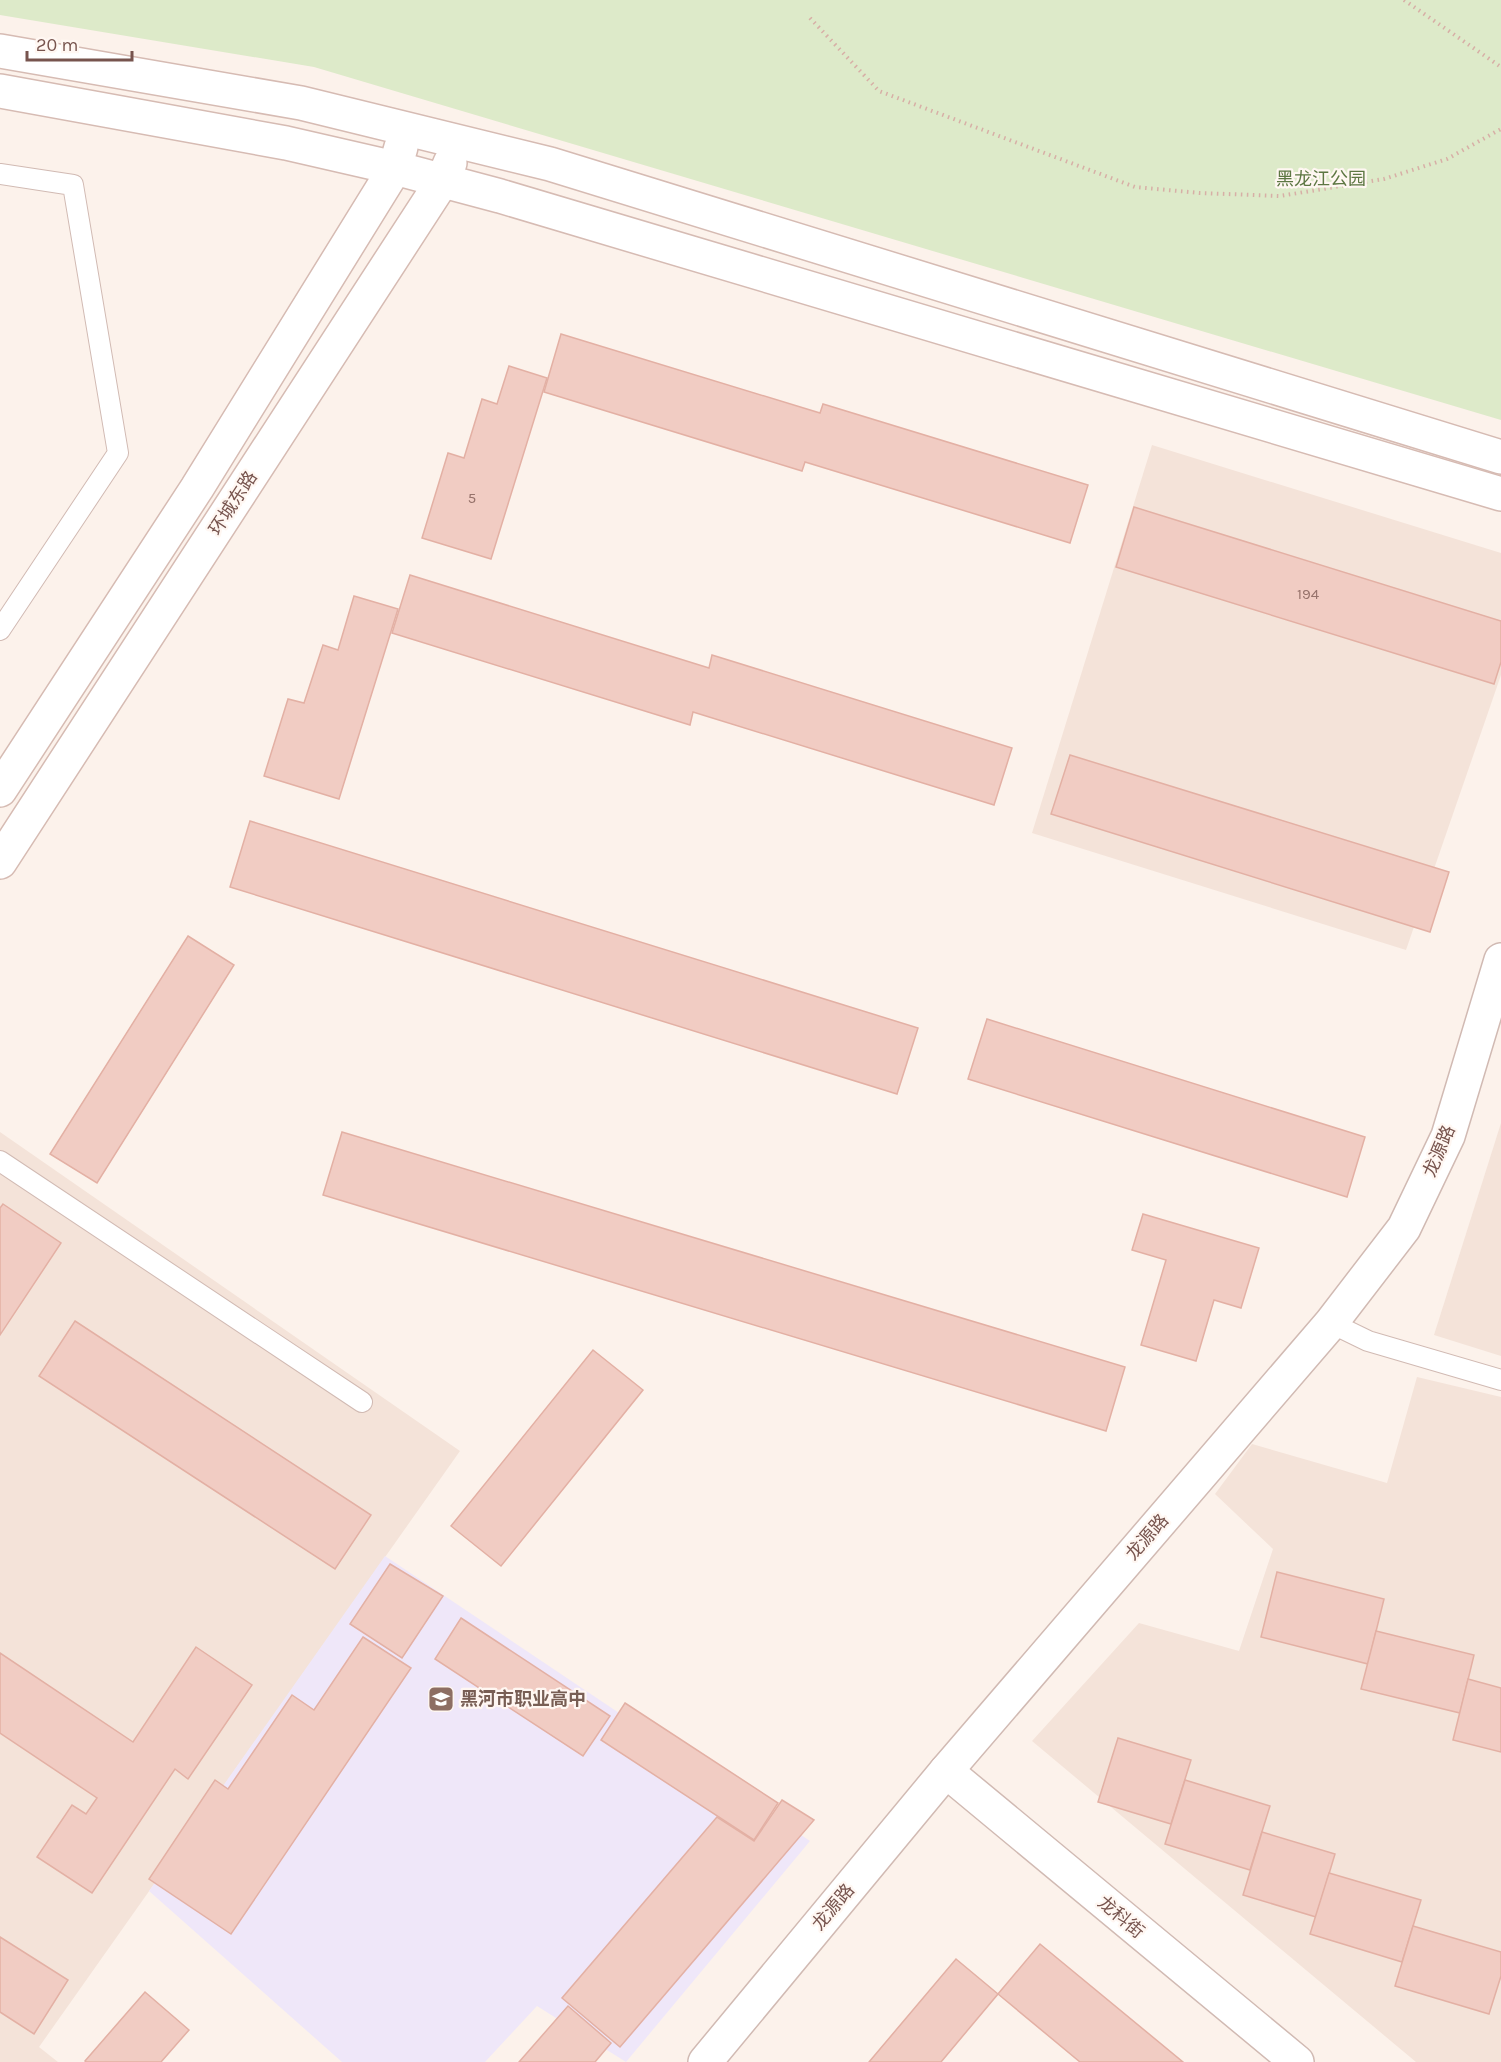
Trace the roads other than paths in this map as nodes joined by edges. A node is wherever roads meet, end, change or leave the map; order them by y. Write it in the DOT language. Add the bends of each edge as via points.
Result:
graph roads {
  1 [pos="0,51"];
  2 [pos="0,91"];
  3 [pos="407,128"];
  4 [pos="458,141"];
  5 [pos="395,168"];
  6 [pos="0,174"];
  7 [pos="443,180"];
  8 [pos="1501,457"];
  9 [pos="1501,494"];
  10 [pos="0,630"];
  11 [pos="0,790"];
  12 [pos="0,862"];
  13 [pos="1501,960"];
  14 [pos="1495,999"];
  15 [pos="0,1161"];
  16 [pos="1331,1323"];
  17 [pos="1501,1380"];
  18 [pos="362,1402"];
  19 [pos="946,1771"];
  20 [pos="705,2062"];
  21 [pos="1297,2062"];
  1 -- 3 [label="street" via="301,103"];
  2 -- 5 [label="street" via="286,143"];
  3 -- 4 [label="street"];
  3 -- 5 [label="street"];
  4 -- 7 [label="street, 环城东路"];
  4 -- 8 [label="street" via="550,164"];
  5 -- 7 [label="street"];
  5 -- 11 [label="street" via="196,488"];
  6 -- 10 [label="lane" via="73,185 118,453"];
  7 -- 9 [label="street"];
  7 -- 12 [label="street, 环城东路"];
  13 -- 14 [label="street, 龙源路"];
  14 -- 16 [label="street, 龙源路" via="1448,1136 1404,1228"];
  15 -- 18 [label="lane"];
  16 -- 17 [label="lane" via="1368,1341"];
  16 -- 19 [label="street, 龙源路"];
  19 -- 20 [label="street, 龙源路"];
  19 -- 21 [label="street, 龙科街"];
}
